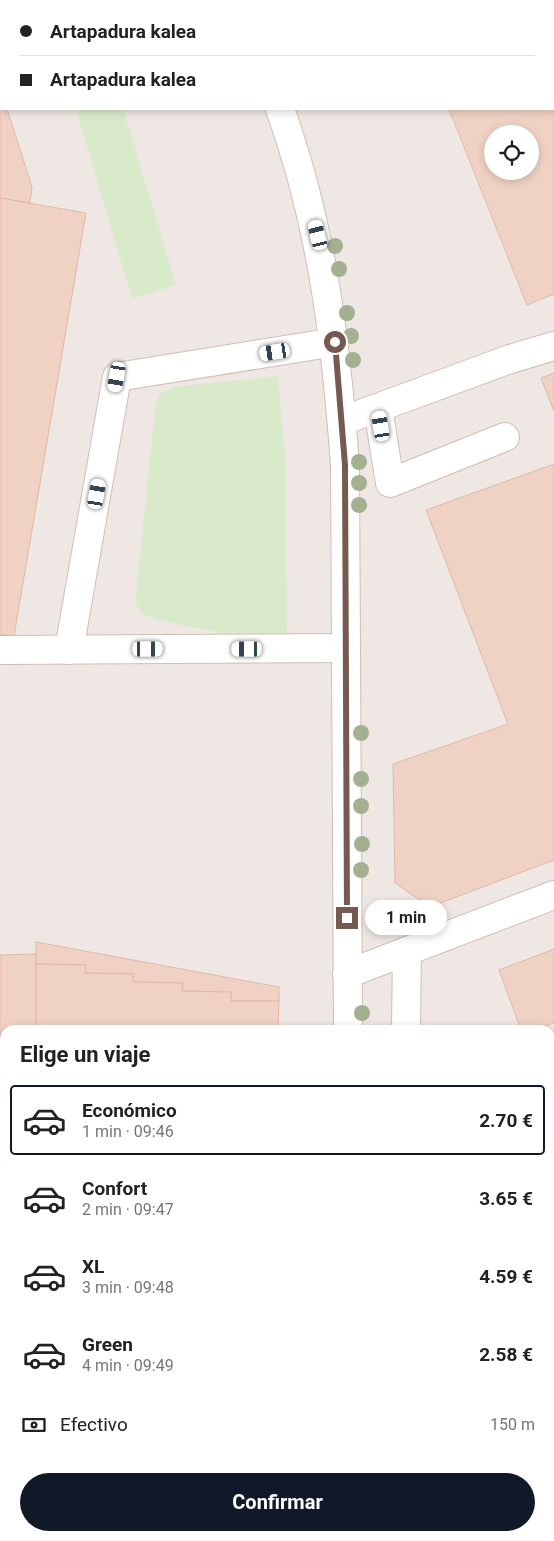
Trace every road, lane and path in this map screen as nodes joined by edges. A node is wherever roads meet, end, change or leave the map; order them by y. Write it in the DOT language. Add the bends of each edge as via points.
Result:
graph roads {
  1 [pos="280,110"];
  2 [pos="335,342"];
  3 [pos="554,346"];
  4 [pos="378,408"];
  5 [pos="342,421"];
  6 [pos="505,436"];
  7 [pos="345,648"];
  8 [pos="0,650"];
  9 [pos="69,650"];
  10 [pos="554,895"];
  11 [pos="406,951"];
  12 [pos="347,974"];
  13 [pos="348,1025"];
  14 [pos="406,1025"];
  1 -- 2 [label="street" via="318,235"];
  2 -- 5 [label="street"];
  2 -- 9 [label="street" via="117,377"];
  3 -- 4 [label="street"];
  4 -- 5 [label="street"];
  4 -- 6 [label="street" via="390,483"];
  5 -- 7 [label="street"];
  7 -- 9 [label="street"];
  7 -- 12 [label="street"];
  8 -- 9 [label="street"];
  10 -- 11 [label="street"];
  11 -- 12 [label="street"];
  11 -- 14 [label="street"];
  12 -- 13 [label="street"];
}
